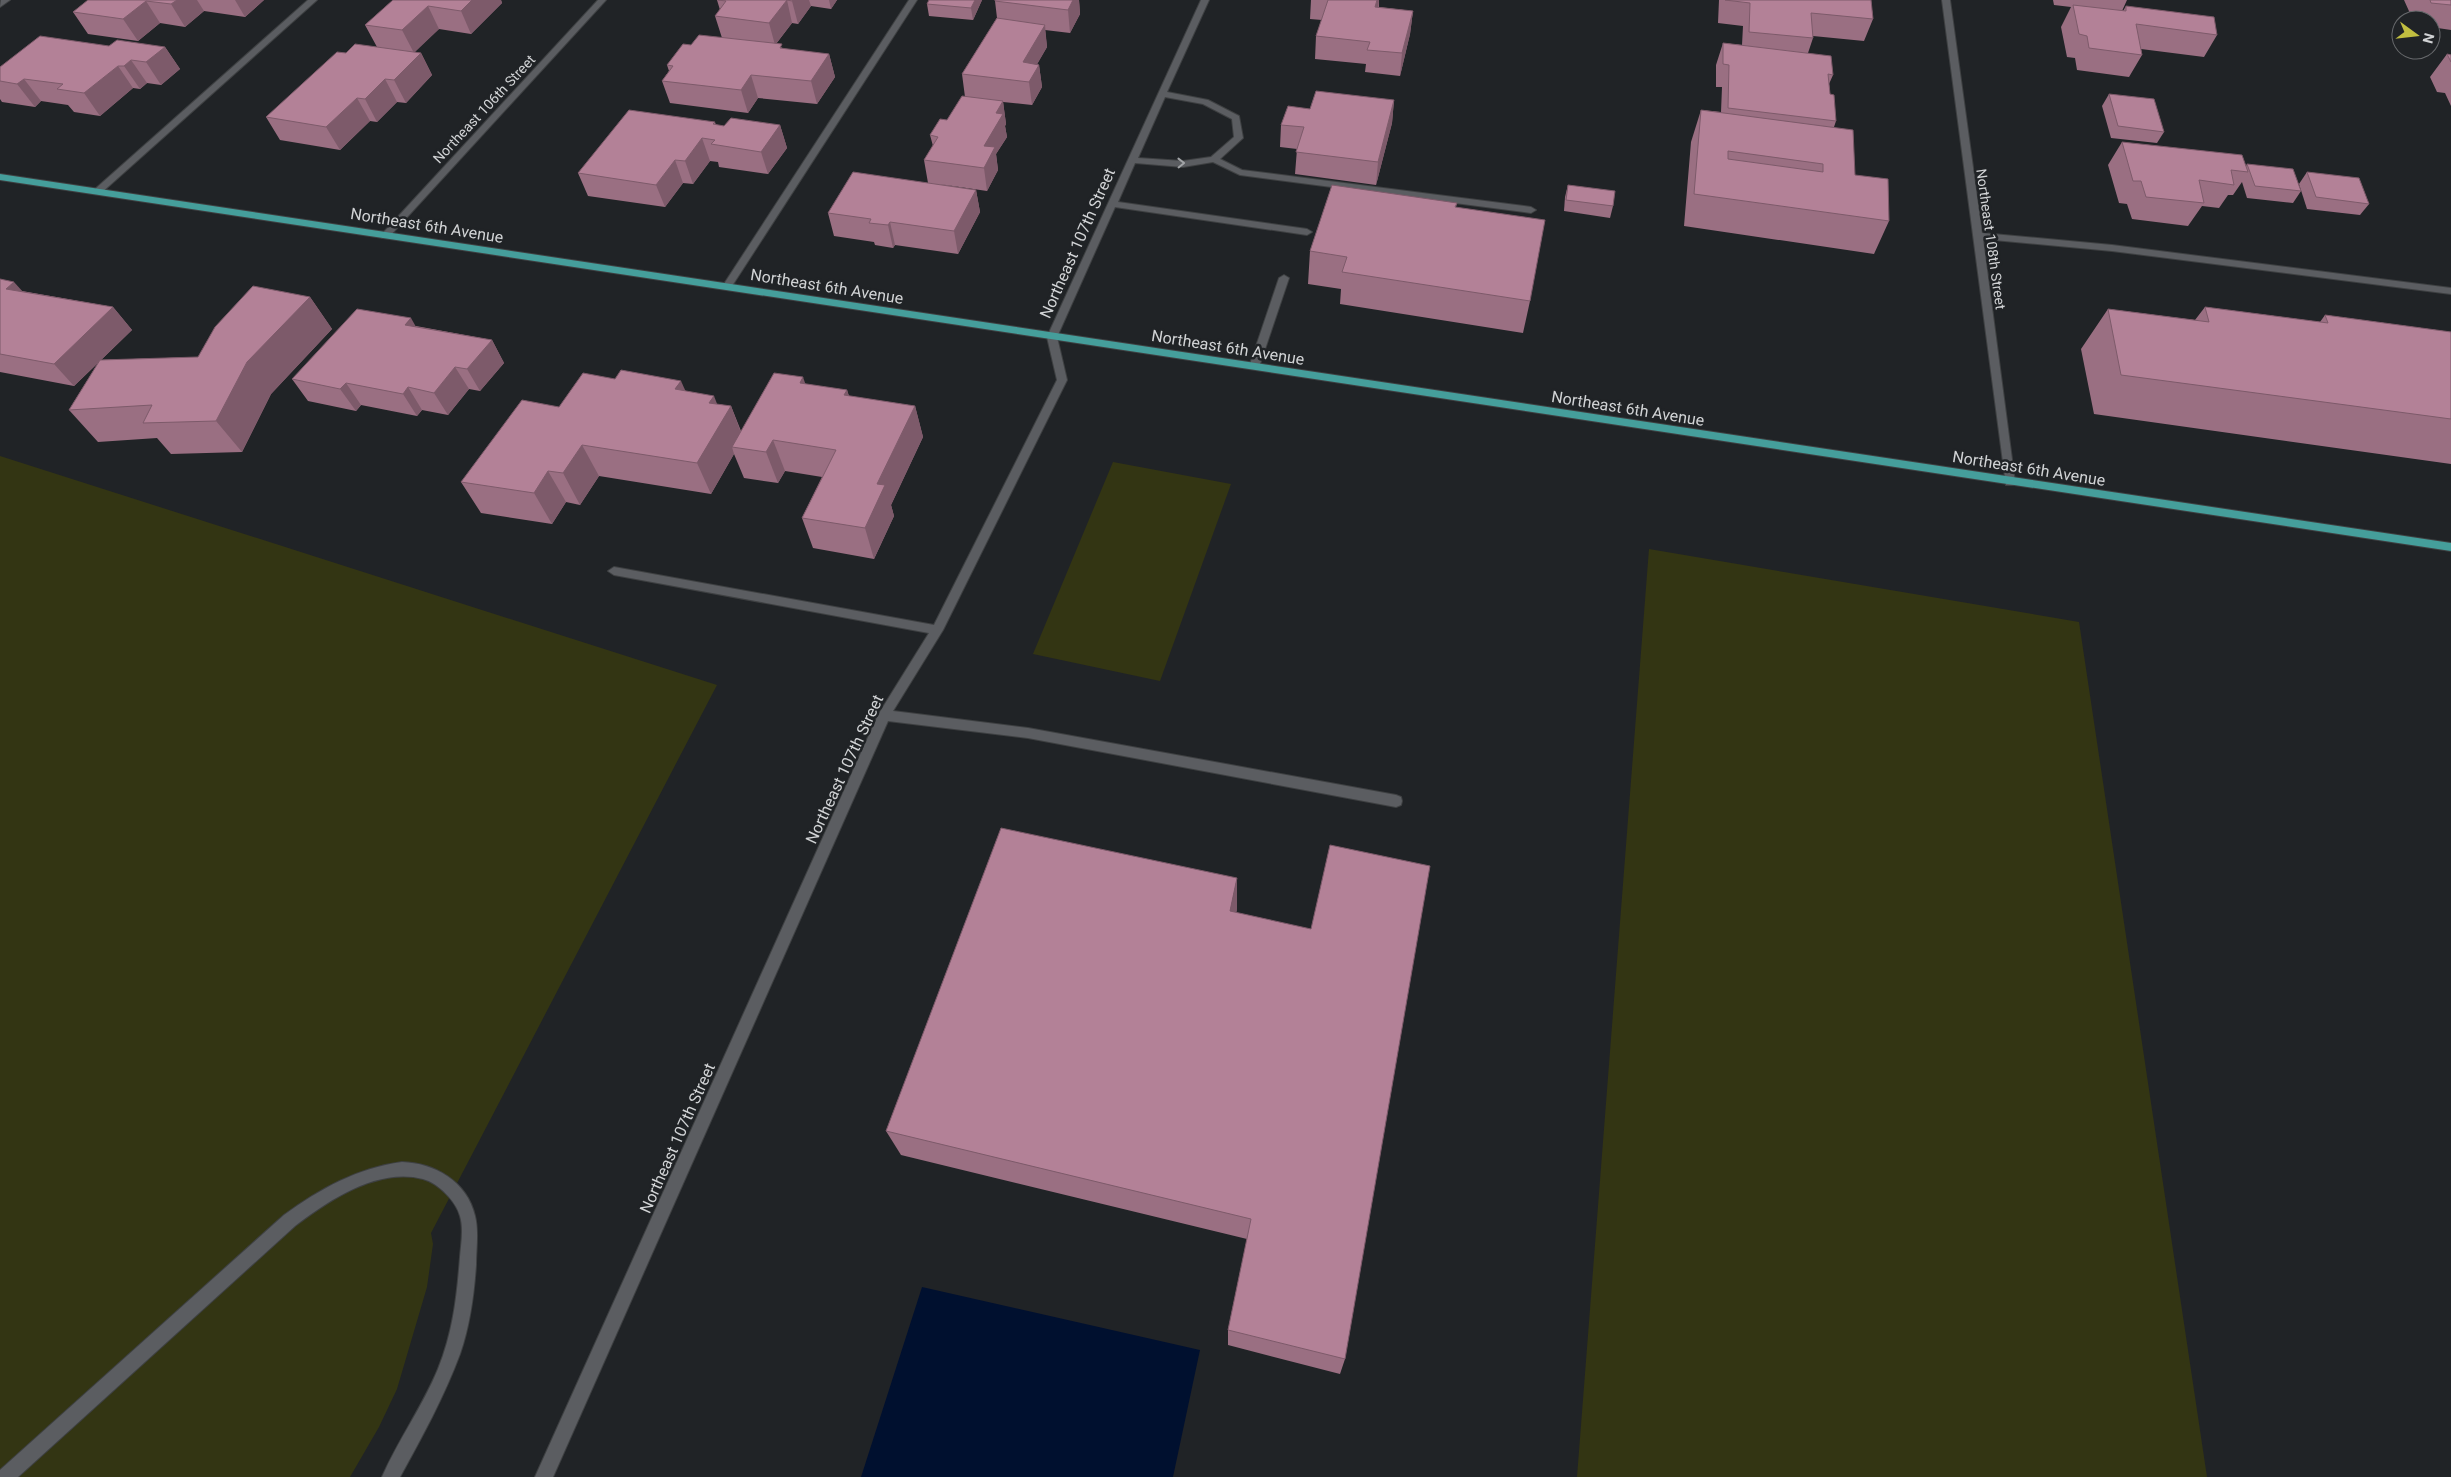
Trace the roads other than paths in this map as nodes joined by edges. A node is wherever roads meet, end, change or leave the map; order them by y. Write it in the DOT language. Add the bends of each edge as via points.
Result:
graph roads {
  1 [pos="6,0"];
  2 [pos="313,0"];
  3 [pos="602,0"];
  4 [pos="913,0"];
  5 [pos="1204,0"];
  6 [pos="1946,0"];
  7 [pos="0,5"];
  8 [pos="1162,94"];
  9 [pos="1214,159"];
  10 [pos="1132,160"];
  11 [pos="0,177"];
  12 [pos="98,192"];
  13 [pos="1112,204"];
  14 [pos="1531,210"];
  15 [pos="1307,232"];
  16 [pos="385,236"];
  17 [pos="1977,236"];
  18 [pos="1284,278"];
  19 [pos="727,287"];
  20 [pos="2451,291"];
  21 [pos="1052,337"];
  22 [pos="1254,367"];
  23 [pos="2010,482"];
  24 [pos="2451,548"];
  25 [pos="614,571"];
  26 [pos="937,630"];
  27 [pos="884,715"];
  28 [pos="1396,801"];
  29 [pos="5,1477"];
  30 [pos="391,1477"];
  31 [pos="544,1477"];
  1 -- 7 [label="street"];
  2 -- 12 [label="street"];
  3 -- 16 [label="street, Northeast 106th Street"];
  4 -- 19 [label="street"];
  5 -- 8 [label="street, Northeast 107th Street"];
  6 -- 17 [label="street, Northeast 108th Street"];
  8 -- 9 [label="street" via="1205,102 1236,118 1239,138"];
  8 -- 10 [label="street, Northeast 107th Street"];
  10 -- 9 [label="street, one-way" via="1183,164"];
  9 -- 14 [label="street" via="1240,172"];
  10 -- 13 [label="street, Northeast 107th Street"];
  11 -- 12 [label="main road, Northeast 6th Avenue"];
  12 -- 16 [label="main road, Northeast 6th Avenue"];
  13 -- 15 [label="street"];
  13 -- 21 [label="street, Northeast 107th Street"];
  16 -- 19 [label="main road, Northeast 6th Avenue"];
  17 -- 20 [label="street" via="2112,248"];
  17 -- 23 [label="street, Northeast 108th Street"];
  18 -- 22 [label="street"];
  19 -- 21 [label="main road, Northeast 6th Avenue"];
  21 -- 22 [label="main road, Northeast 6th Avenue"];
  21 -- 26 [label="street, Northeast 107th Street" via="1062,380"];
  22 -- 23 [label="main road, Northeast 6th Avenue"];
  23 -- 24 [label="main road, Northeast 6th Avenue"];
  25 -- 26 [label="street"];
  26 -- 27 [label="street, Northeast 107th Street"];
  27 -- 28 [label="street" via="1028,733"];
  27 -- 31 [label="street, Northeast 107th Street"];
  29 -- 30 [label="street" via="293,1220 340,1188 370,1177 421,1169 440,1177 450,1186 467,1212 470,1227 467,1280 458,1334 448,1360"];
}
